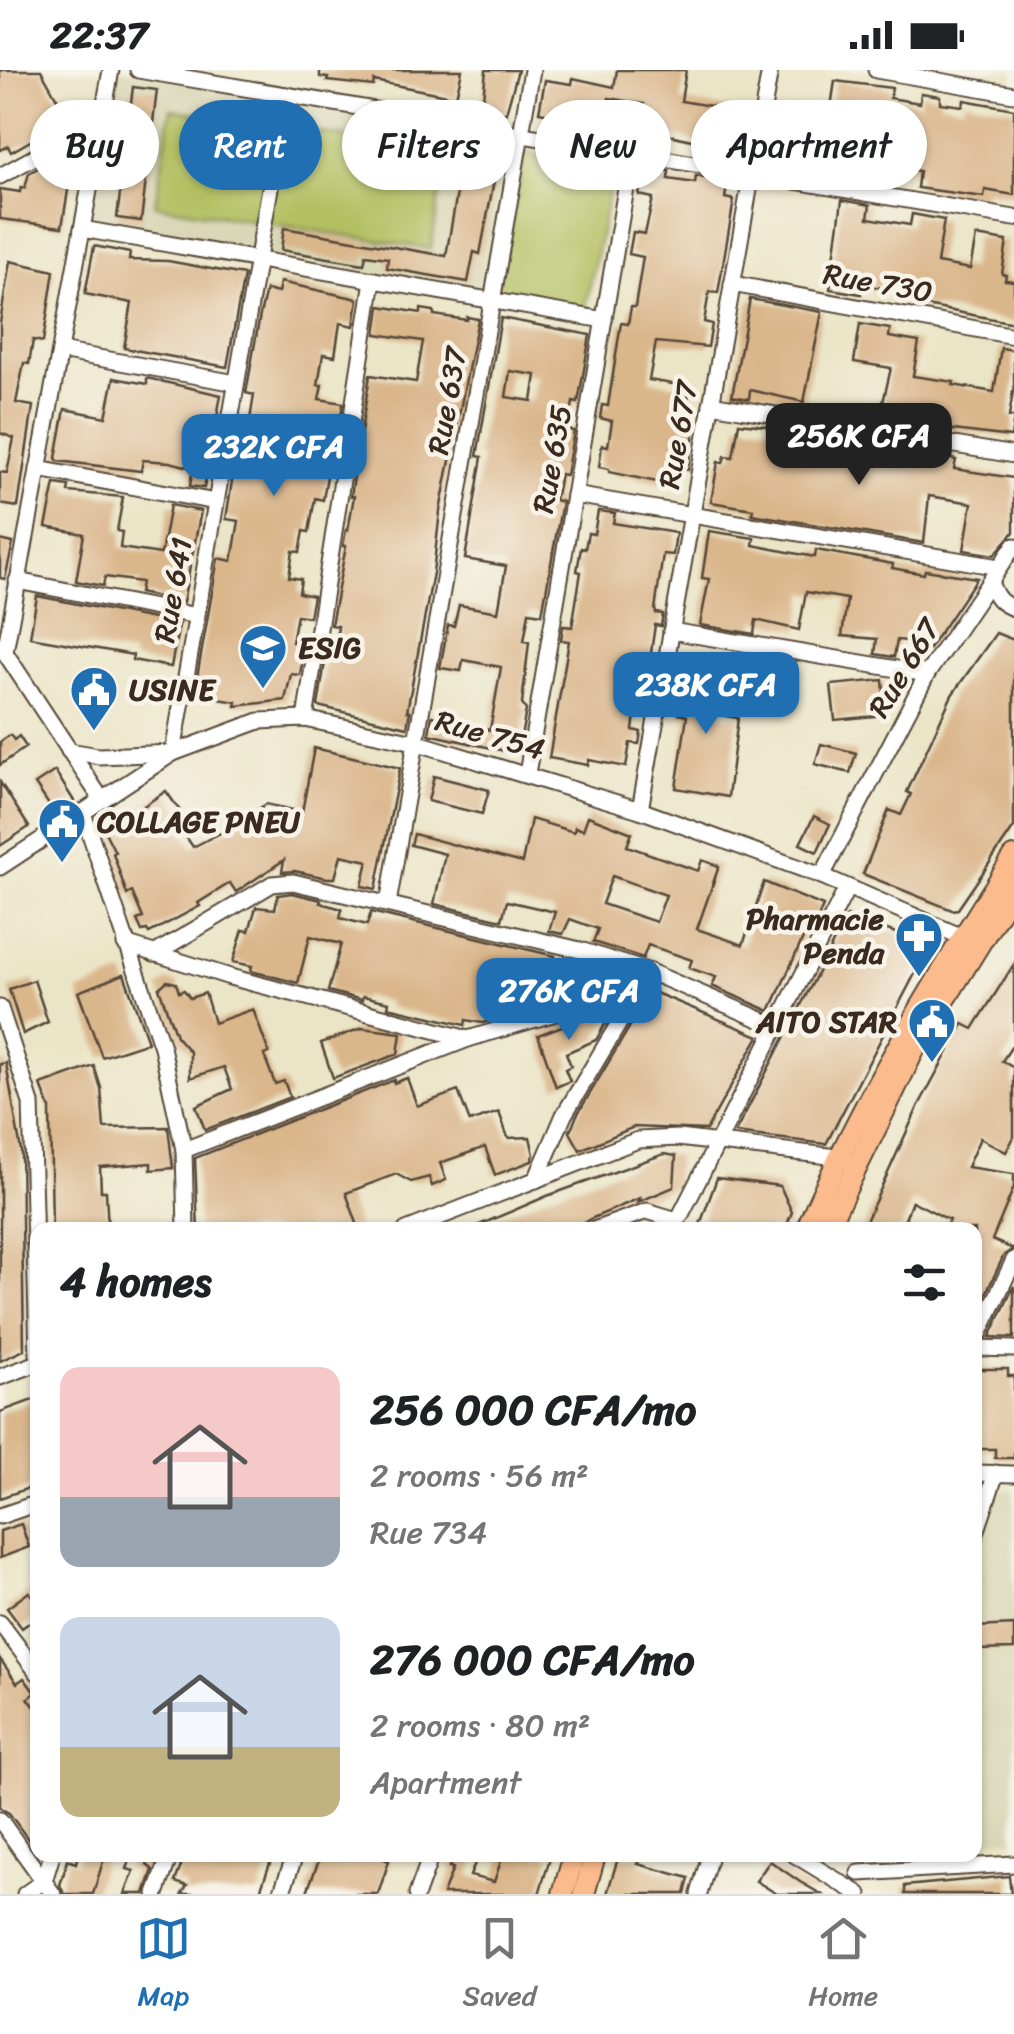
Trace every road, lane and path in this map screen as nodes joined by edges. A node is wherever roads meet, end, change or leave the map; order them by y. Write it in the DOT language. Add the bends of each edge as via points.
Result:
graph roads {
  1 [pos="112,70"];
  2 [pos="138,70"];
  3 [pos="532,70"];
  4 [pos="770,70"];
  5 [pos="876,70"];
  6 [pos="1014,94"];
  7 [pos="286,95"];
  8 [pos="106,100"];
  9 [pos="765,100"];
  10 [pos="521,135"];
  11 [pos="535,137"];
  12 [pos="30,160"];
  13 [pos="0,176"];
  14 [pos="89,190"];
  15 [pos="626,190"];
  16 [pos="749,190"];
  17 [pos="847,190"];
  18 [pos="1014,218"];
  19 [pos="82,229"];
  20 [pos="256,259"];
  21 [pos="373,280"];
  22 [pos="732,284"];
  23 [pos="492,300"];
  24 [pos="604,320"];
  25 [pos="1014,336"];
  26 [pos="60,351"];
  27 [pos="236,383"];
  28 [pos="712,404"];
  29 [pos="1014,455"];
  30 [pos="38,469"];
  31 [pos="574,495"];
  32 [pos="216,502"];
  33 [pos="692,516"];
  34 [pos="1014,546"];
  35 [pos="994,575"];
  36 [pos="17,582"];
  37 [pos="1014,608"];
  38 [pos="196,616"];
  39 [pos="672,631"];
  40 [pos="2,649"];
  41 [pos="927,674"];
  42 [pos="305,718"];
  43 [pos="416,742"];
  44 [pos="69,751"];
  45 [pos="174,753"];
  46 [pos="527,774"];
  47 [pos="102,800"];
  48 [pos="640,810"];
  49 [pos="84,812"];
  50 [pos="1014,856"];
  51 [pos="0,867"];
  52 [pos="822,876"];
  53 [pos="847,888"];
  54 [pos="1014,888"];
  55 [pos="388,904"];
  56 [pos="970,941"];
  57 [pos="125,944"];
  58 [pos="154,954"];
  59 [pos="650,972"];
  60 [pos="640,988"];
  61 [pos="0,1008"];
  62 [pos="776,1026"];
  63 [pos="3,1028"];
  64 [pos="468,1040"];
  65 [pos="715,1144"];
  66 [pos="184,1150"];
  67 [pos="846,1161"];
  68 [pos="536,1180"];
  69 [pos="34,1222"];
  70 [pos="186,1222"];
  71 [pos="427,1222"];
  72 [pos="616,1222"];
  73 [pos="669,1222"];
  74 [pos="676,1222"];
  75 [pos="811,1222"];
  76 [pos="828,1222"];
  77 [pos="1014,1260"];
  78 [pos="982,1331"];
  79 [pos="982,1347"];
  80 [pos="1014,1349"];
  81 [pos="30,1366"];
  82 [pos="0,1377"];
  83 [pos="982,1473"];
  84 [pos="996,1473"];
  85 [pos="1014,1474"];
  86 [pos="30,1506"];
  87 [pos="982,1515"];
  88 [pos="0,1516"];
  89 [pos="0,1623"];
  90 [pos="30,1662"];
  91 [pos="0,1820"];
  92 [pos="51,1862"];
  93 [pos="167,1862"];
  94 [pos="292,1862"];
  95 [pos="428,1862"];
  96 [pos="572,1862"];
  97 [pos="593,1862"];
  98 [pos="708,1862"];
  99 [pos="807,1862"];
  100 [pos="863,1862"];
  101 [pos="1014,1864"];
  102 [pos="859,1873"];
  103 [pos="48,1888"];
  104 [pos="856,1892"];
  105 [pos="25,1894"];
  106 [pos="156,1894"];
  107 [pos="281,1894"];
  108 [pos="417,1894"];
  109 [pos="563,1894"];
  110 [pos="584,1894"];
  111 [pos="699,1894"];
  1 -- 8 [label="street"];
  2 -- 7 [label="street"];
  3 -- 10 [label="street, Rue 637"];
  4 -- 9 [label="street, Rue 677"];
  5 -- 6 [label="street"];
  7 -- 10 [label="street"];
  7 -- 20 [label="street, Rue 641"];
  10 -- 11 [label="street"];
  10 -- 23 [label="street, Rue 637"];
  12 -- 13 [label="street"];
  14 -- 19 [label="street"];
  15 -- 24 [label="street, Rue 635"];
  16 -- 22 [label="street, Rue 677"];
  17 -- 18 [label="street"];
  19 -- 20 [label="street"];
  19 -- 26 [label="street"];
  20 -- 21 [label="street"];
  20 -- 27 [label="street, Rue 641"];
  21 -- 23 [label="street"];
  21 -- 42 [label="street"];
  22 -- 25 [label="street, Rue 730"];
  22 -- 28 [label="street, Rue 677"];
  23 -- 24 [label="street"];
  23 -- 43 [label="street, Rue 637"];
  24 -- 31 [label="street, Rue 635"];
  26 -- 27 [label="street"];
  26 -- 30 [label="street"];
  27 -- 32 [label="street, Rue 641"];
  28 -- 29 [label="street"];
  28 -- 33 [label="street, Rue 677"];
  30 -- 32 [label="street"];
  30 -- 36 [label="street"];
  31 -- 33 [label="street"];
  31 -- 46 [label="street, Rue 635"];
  32 -- 38 [label="street, Rue 641"];
  33 -- 35 [label="street"];
  33 -- 39 [label="street, Rue 677"];
  34 -- 35 [label="street, Rue 667"];
  35 -- 37 [label="street" via="995,596"];
  35 -- 41 [label="street, Rue 667"];
  36 -- 38 [label="street"];
  36 -- 40 [label="street"];
  38 -- 45 [label="street, Rue 641"];
  39 -- 41 [label="street"];
  39 -- 48 [label="street, Rue 677"];
  40 -- 44 [label="street"];
  41 -- 52 [label="street, Rue 667"];
  42 -- 43 [label="street, Rue 754"];
  42 -- 45 [label="street, Rue 754" via="259,722"];
  43 -- 46 [label="street, Rue 754"];
  43 -- 55 [label="street, Rue 637"];
  44 -- 45 [label="street"];
  44 -- 47 [label="street"];
  45 -- 47 [label="street, Rue 754"];
  46 -- 48 [label="street, Rue 754"];
  47 -- 49 [label="street, Rue 754"];
  48 -- 52 [label="street, Rue 754"];
  49 -- 51 [label="street, Rue 754"];
  49 -- 57 [label="street"];
  50 -- 56 [label="main road"];
  52 -- 53 [label="street, Rue 754"];
  53 -- 56 [label="street, Rue 754"];
  53 -- 62 [label="street"];
  54 -- 56 [label="main road"];
  55 -- 58 [label="street" via="293,882 272,884"];
  55 -- 59 [label="street"];
  56 -- 67 [label="main road"];
  57 -- 58 [label="street"];
  57 -- 66 [label="street" via="162,1047"];
  58 -- 64 [label="street"];
  59 -- 60 [label="street"];
  59 -- 62 [label="street"];
  60 -- 64 [label="street"];
  60 -- 68 [label="street" via="564,1115"];
  61 -- 63 [label="street"];
  62 -- 65 [label="street"];
  63 -- 69 [label="street" via="30,1103"];
  64 -- 66 [label="street"];
  65 -- 67 [label="street"];
  65 -- 68 [label="street" via="638,1140"];
  65 -- 74 [label="street"];
  66 -- 70 [label="street"];
  67 -- 75 [label="main road"];
  67 -- 76 [label="main road"];
  68 -- 71 [label="street"];
  72 -- 73 [label="street" via="647,1211"];
  77 -- 78 [label="street"];
  79 -- 80 [label="street"];
  81 -- 82 [label="street"];
  83 -- 84 [label="street"];
  84 -- 85 [label="street"];
  84 -- 87 [label="street"];
  86 -- 88 [label="street"];
  89 -- 90 [label="street"];
  91 -- 103 [label="street"];
  92 -- 103 [label="street"];
  93 -- 106 [label="street"];
  94 -- 107 [label="street"];
  95 -- 108 [label="street"];
  96 -- 109 [label="main road"];
  97 -- 110 [label="main road"];
  98 -- 111 [label="street"];
  99 -- 104 [label="street"];
  100 -- 102 [label="street"];
  101 -- 102 [label="street"];
  102 -- 104 [label="street"];
  103 -- 105 [label="street"];
}
